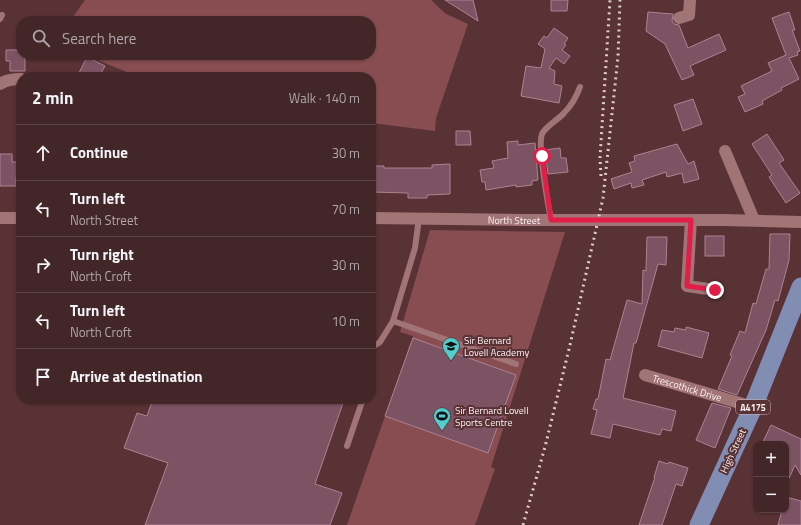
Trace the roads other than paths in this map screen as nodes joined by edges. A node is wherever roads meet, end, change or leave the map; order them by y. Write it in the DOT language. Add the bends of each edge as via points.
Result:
graph roads {
  1 [pos="690,0"];
  2 [pos="679,18"];
  3 [pos="16,79"];
  4 [pos="0,84"];
  5 [pos="580,87"];
  6 [pos="724,151"];
  7 [pos="0,218"];
  8 [pos="16,218"];
  9 [pos="376,218"];
  10 [pos="419,218"];
  11 [pos="556,220"];
  12 [pos="691,220"];
  13 [pos="754,220"];
  14 [pos="801,222"];
  15 [pos="715,290"];
  16 [pos="800,294"];
  17 [pos="393,321"];
  18 [pos="376,345"];
  19 [pos="516,364"];
  20 [pos="645,375"];
  21 [pos="361,404"];
  22 [pos="753,408"];
  23 [pos="347,446"];
  24 [pos="699,525"];
  1 -- 2 [label="street" via="690,15"];
  3 -- 4 [label="street"];
  5 -- 11 [label="lane" via="574,102 542,133 542,156"];
  6 -- 13 [label="street"];
  7 -- 8 [label="street"];
  9 -- 10 [label="street, North Street"];
  10 -- 11 [label="street, North Street"];
  10 -- 17 [label="lane" via="415,248"];
  11 -- 12 [label="street, North Street"];
  12 -- 13 [label="street, North Street"];
  12 -- 15 [label="street" via="687,286"];
  13 -- 14 [label="street, North Street"];
  16 -- 22 [label="main road, High Street / A4175"];
  17 -- 18 [label="lane"];
  17 -- 19 [label="lane"];
  20 -- 22 [label="street, Trescothick Drive"];
  21 -- 23 [label="lane"];
  22 -- 24 [label="main road, High Street / A4175"];
}
